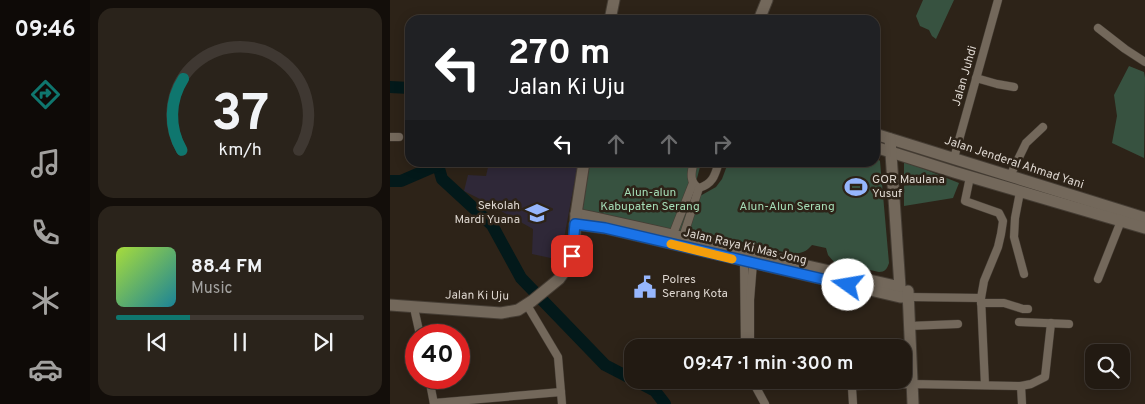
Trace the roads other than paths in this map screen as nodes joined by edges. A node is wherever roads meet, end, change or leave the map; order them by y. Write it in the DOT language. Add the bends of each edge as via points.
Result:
graph roads {
  1 [pos="614,0"];
  2 [pos="767,0"];
  3 [pos="998,0"];
  4 [pos="611,15"];
  5 [pos="761,15"];
  6 [pos="1098,28"];
  7 [pos="1145,62"];
  8 [pos="976,78"];
  9 [pos="1014,87"];
  10 [pos="1043,127"];
  11 [pos="880,136"];
  12 [pos="390,137"];
  13 [pos="399,137"];
  14 [pos="890,139"];
  15 [pos="880,148"];
  16 [pos="895,154"];
  17 [pos="954,158"];
  18 [pos="583,167"];
  19 [pos="693,167"];
  20 [pos="718,167"];
  21 [pos="1010,176"];
  22 [pos="970,177"];
  23 [pos="696,185"];
  24 [pos="1020,192"];
  25 [pos="1042,193"];
  26 [pos="1145,218"];
  27 [pos="575,219"];
  28 [pos="1121,221"];
  29 [pos="1145,228"];
  30 [pos="900,234"];
  31 [pos="676,240"];
  32 [pos="748,262"];
  33 [pos="1024,274"];
  34 [pos="1098,279"];
  35 [pos="849,280"];
  36 [pos="908,297"];
  37 [pos="981,300"];
  38 [pos="530,303"];
  39 [pos="390,305"];
  40 [pos="414,308"];
  41 [pos="1028,308"];
  42 [pos="1019,322"];
  43 [pos="1051,323"];
  44 [pos="418,324"];
  45 [pos="958,324"];
  46 [pos="1069,324"];
  47 [pos="909,326"];
  48 [pos="745,339"];
  49 [pos="750,339"];
  50 [pos="909,339"];
  51 [pos="912,384"];
  52 [pos="985,385"];
  53 [pos="1021,386"];
  54 [pos="431,389"];
  55 [pos="757,389"];
  56 [pos="852,389"];
  57 [pos="912,389"];
  58 [pos="561,392"];
  59 [pos="434,404"];
  60 [pos="562,404"];
  61 [pos="765,404"];
  62 [pos="853,404"];
  63 [pos="913,404"];
  64 [pos="1022,404"];
  1 -- 4 [label="main road"];
  2 -- 5 [label="main road"];
  3 -- 8 [label="street, Jalan Juhdi"];
  6 -- 7 [label="street"];
  8 -- 9 [label="street"];
  8 -- 17 [label="street, Jalan Juhdi"];
  10 -- 21 [label="street" via="1026,142"];
  11 -- 14 [label="main road, Jalan Jenderal Ahmad Yani"];
  12 -- 13 [label="street"];
  14 -- 16 [label="main road"];
  14 -- 17 [label="main road, Jalan Jenderal Ahmad Yani"];
  15 -- 16 [label="main road, Jalan Jenderal Ahmad Yani"];
  16 -- 22 [label="main road, Jalan Jenderal Ahmad Yani"];
  16 -- 30 [label="main road"];
  17 -- 21 [label="main road, Jalan Jenderal Ahmad Yani"];
  18 -- 27 [label="main road, Jalan Ki Uju"];
  19 -- 23 [label="street" via="691,174"];
  20 -- 23 [label="street" via="710,184"];
  21 -- 25 [label="main road, Jalan Jenderal Ahmad Yani"];
  22 -- 24 [label="main road, Jalan Jenderal Ahmad Yani"];
  22 -- 37 [label="street" via="965,201 999,213 1002,221 998,247 984,281"];
  23 -- 31 [label="street"];
  24 -- 25 [label="main road, Jalan Jenderal Ahmad Yani"];
  24 -- 33 [label="street" via="1013,228"];
  25 -- 26 [label="main road, Jalan Jenderal Ahmad Yani"];
  25 -- 28 [label="main road, Jalan Jenderal Ahmad Yani"];
  27 -- 31 [label="main road, Jalan Raya Ki Mas Jong" via="605,228"];
  27 -- 38 [label="main road, Jalan Ki Uju" via="572,256 565,272"];
  28 -- 29 [label="main road, Jalan Jenderal Ahmad Yani"];
  28 -- 34 [label="street"];
  30 -- 35 [label="main road" via="900,287"];
  30 -- 36 [label="main road"];
  31 -- 32 [label="main road, Jalan Raya Ki Mas Jong"];
  31 -- 35 [label="main road"];
  32 -- 35 [label="main road, Jalan Raya Ki Mas Jong"];
  32 -- 48 [label="street"];
  32 -- 49 [label="street"];
  35 -- 36 [label="main road, Jalan Raya Ki Mas Jong"];
  36 -- 37 [label="street"];
  36 -- 47 [label="main road"];
  37 -- 41 [label="street"];
  37 -- 52 [label="street"];
  38 -- 40 [label="main road, Jalan Ki Uju" via="518,310 501,313"];
  38 -- 58 [label="street" via="558,357"];
  39 -- 40 [label="main road, Jalan Ki Uju"];
  40 -- 44 [label="street"];
  42 -- 43 [label="street"];
  43 -- 46 [label="street"];
  43 -- 53 [label="street" via="1045,377"];
  45 -- 47 [label="street"];
  47 -- 50 [label="main road"];
  51 -- 52 [label="street"];
  52 -- 53 [label="street"];
  53 -- 64 [label="street"];
  54 -- 59 [label="street"];
  55 -- 61 [label="street"];
  56 -- 62 [label="street"];
  57 -- 63 [label="main road"];
  58 -- 59 [label="street"];
  58 -- 60 [label="street"];
}
